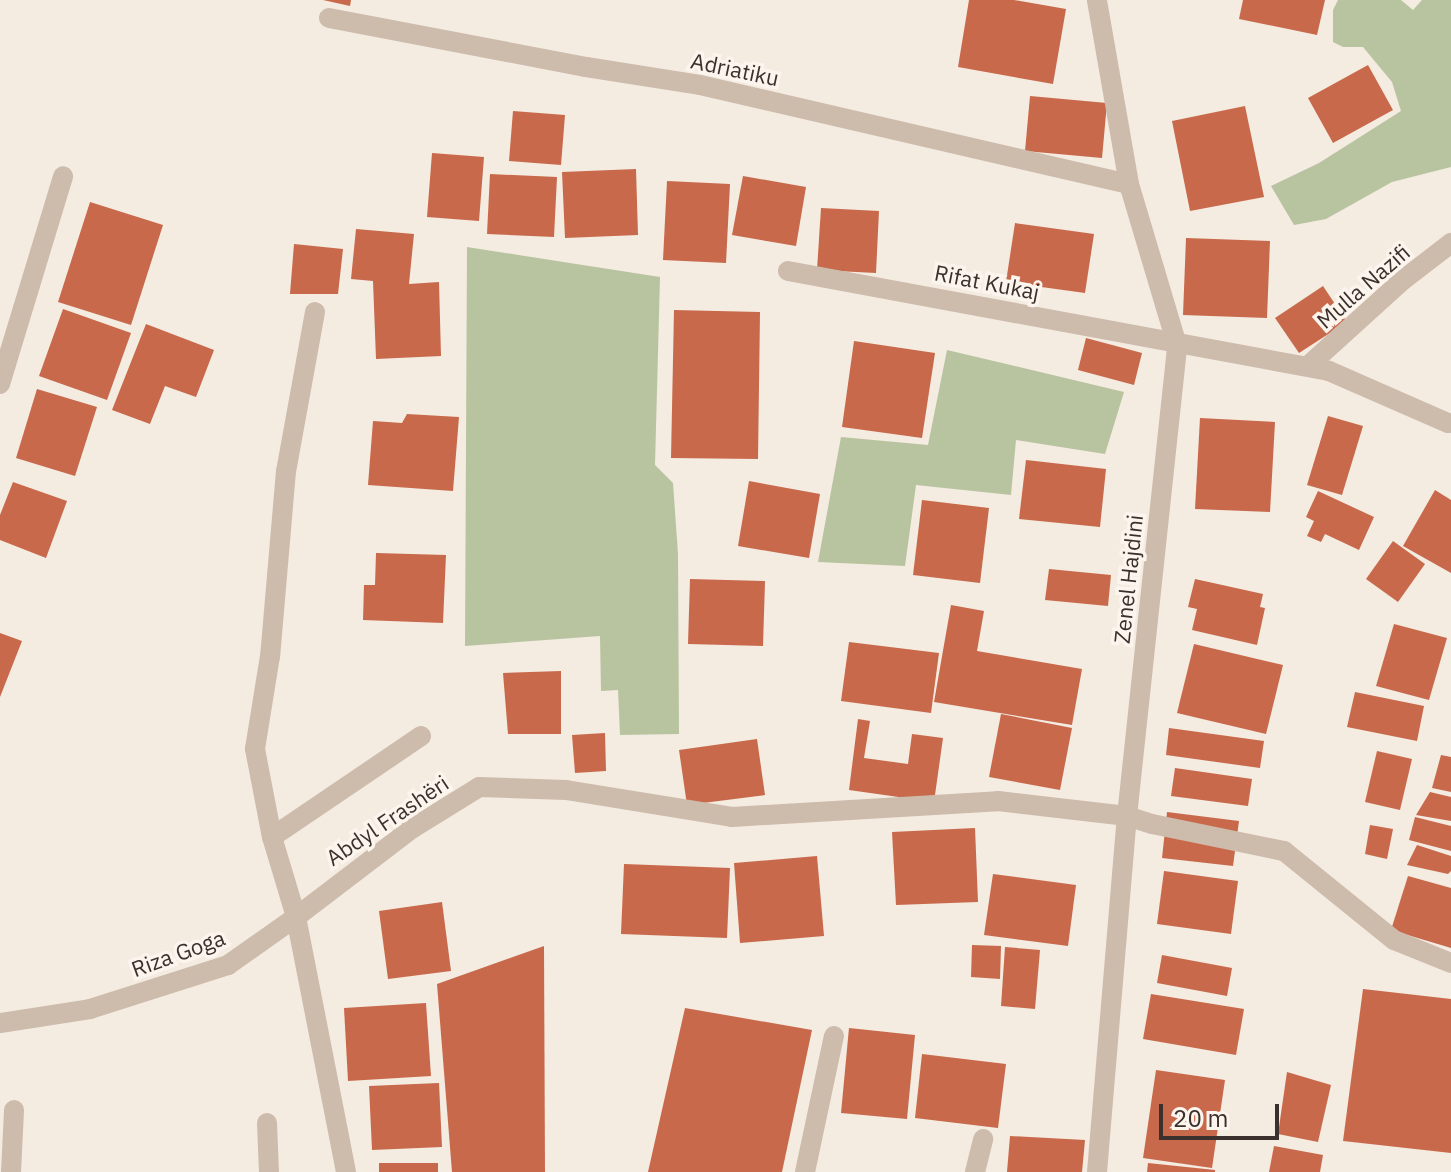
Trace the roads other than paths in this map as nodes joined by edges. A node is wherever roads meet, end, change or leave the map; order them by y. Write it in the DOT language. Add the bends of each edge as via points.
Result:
graph roads {
  1 [pos="1097,0"];
  2 [pos="329,18"];
  3 [pos="63,176"];
  4 [pos="1129,184"];
  5 [pos="1451,243"];
  6 [pos="788,271"];
  7 [pos="315,312"];
  8 [pos="1177,345"];
  9 [pos="1308,366"];
  10 [pos="0,384"];
  11 [pos="1448,423"];
  12 [pos="421,736"];
  13 [pos="1127,816"];
  14 [pos="272,837"];
  15 [pos="296,917"];
  16 [pos="1451,963"];
  17 [pos="0,1023"];
  18 [pos="834,1036"];
  19 [pos="14,1110"];
  20 [pos="267,1123"];
  21 [pos="983,1139"];
  22 [pos="11,1172"];
  23 [pos="269,1172"];
  24 [pos="346,1172"];
  25 [pos="805,1172"];
  26 [pos="975,1172"];
  27 [pos="1097,1172"];
  1 -- 4 [label="street, Zenel Hajdini"];
  2 -- 4 [label="street, Adriatiku" via="700,85"];
  3 -- 10 [label="street"];
  4 -- 8 [label="street, Zenel Hajdini"];
  5 -- 9 [label="street, Mulla Nazifi"];
  6 -- 8 [label="street, Rifat Kukaj"];
  7 -- 14 [label="street" via="286,471 270,656 255,749"];
  8 -- 9 [label="street"];
  8 -- 13 [label="street, Zenel Hajdini"];
  9 -- 11 [label="street"];
  12 -- 14 [label="street"];
  13 -- 15 [label="street, Abdyl Frashëri" via="998,801 732,817 566,790 479,787 413,828"];
  13 -- 16 [label="street, Abdyl Frashëri" via="1284,851 1394,940"];
  13 -- 27 [label="street, Zenel Hajdini"];
  14 -- 15 [label="street"];
  15 -- 17 [label="street, Riza Goga" via="228,965 90,1009"];
  15 -- 24 [label="street"];
  18 -- 25 [label="street"];
  19 -- 22 [label="street"];
  20 -- 23 [label="street"];
  21 -- 26 [label="street"];
}
